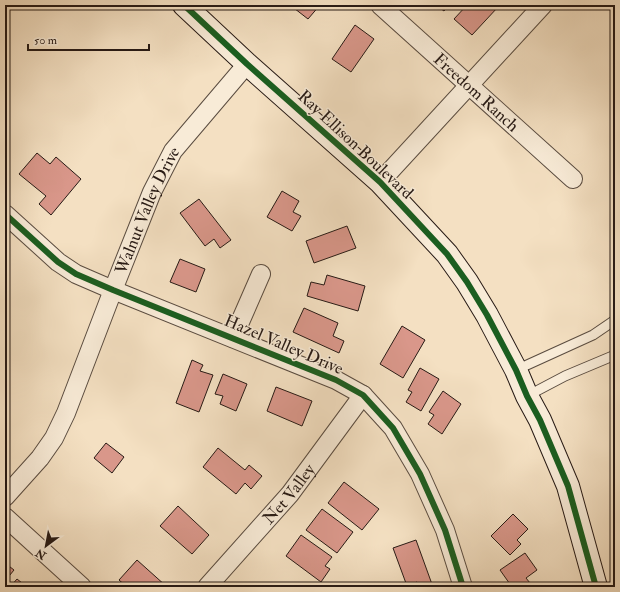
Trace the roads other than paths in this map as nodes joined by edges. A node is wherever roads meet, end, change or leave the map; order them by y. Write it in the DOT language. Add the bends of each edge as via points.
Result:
graph roads {
  1 [pos="184,5"];
  2 [pos="380,5"];
  3 [pos="543,5"];
  4 [pos="247,64"];
  5 [pos="469,86"];
  6 [pos="573,179"];
  7 [pos="380,182"];
  8 [pos="5,214"];
  9 [pos="261,274"];
  10 [pos="113,290"];
  11 [pos="615,320"];
  12 [pos="233,338"];
  13 [pos="615,355"];
  14 [pos="516,370"];
  15 [pos="363,395"];
  16 [pos="528,396"];
  17 [pos="5,497"];
  18 [pos="5,517"];
  19 [pos="82,587"];
  20 [pos="207,587"];
  21 [pos="463,587"];
  22 [pos="596,587"];
  1 -- 4 [label="main road, Ray Ellison Boulevard"];
  2 -- 5 [label="street, Freedom Ranch"];
  3 -- 5 [label="street"];
  4 -- 7 [label="main road, Ray Ellison Boulevard"];
  4 -- 10 [label="street, Walnut Valley Drive" via="173,151 152,192"];
  5 -- 6 [label="street, Freedom Ranch"];
  5 -- 7 [label="street"];
  7 -- 14 [label="main road, Ray Ellison Boulevard" via="447,254 487,315"];
  8 -- 10 [label="street, Hazel Valley Drive" via="58,262 76,274"];
  9 -- 12 [label="street"];
  10 -- 12 [label="street, Hazel Valley Drive"];
  10 -- 17 [label="street, Walnut Valley Drive" via="54,438 40,458"];
  11 -- 14 [label="lane" via="593,335"];
  12 -- 15 [label="street, Hazel Valley Drive" via="336,380"];
  13 -- 16 [label="lane" via="565,376"];
  14 -- 16 [label="main road, Ray Ellison Boulevard"];
  15 -- 20 [label="street, Net Valley" via="290,494"];
  15 -- 21 [label="street, Hazel Valley Drive" via="393,428 420,474 445,530"];
  16 -- 22 [label="main road, Ray Ellison Boulevard" via="568,486"];
  18 -- 19 [label="street"];
}
